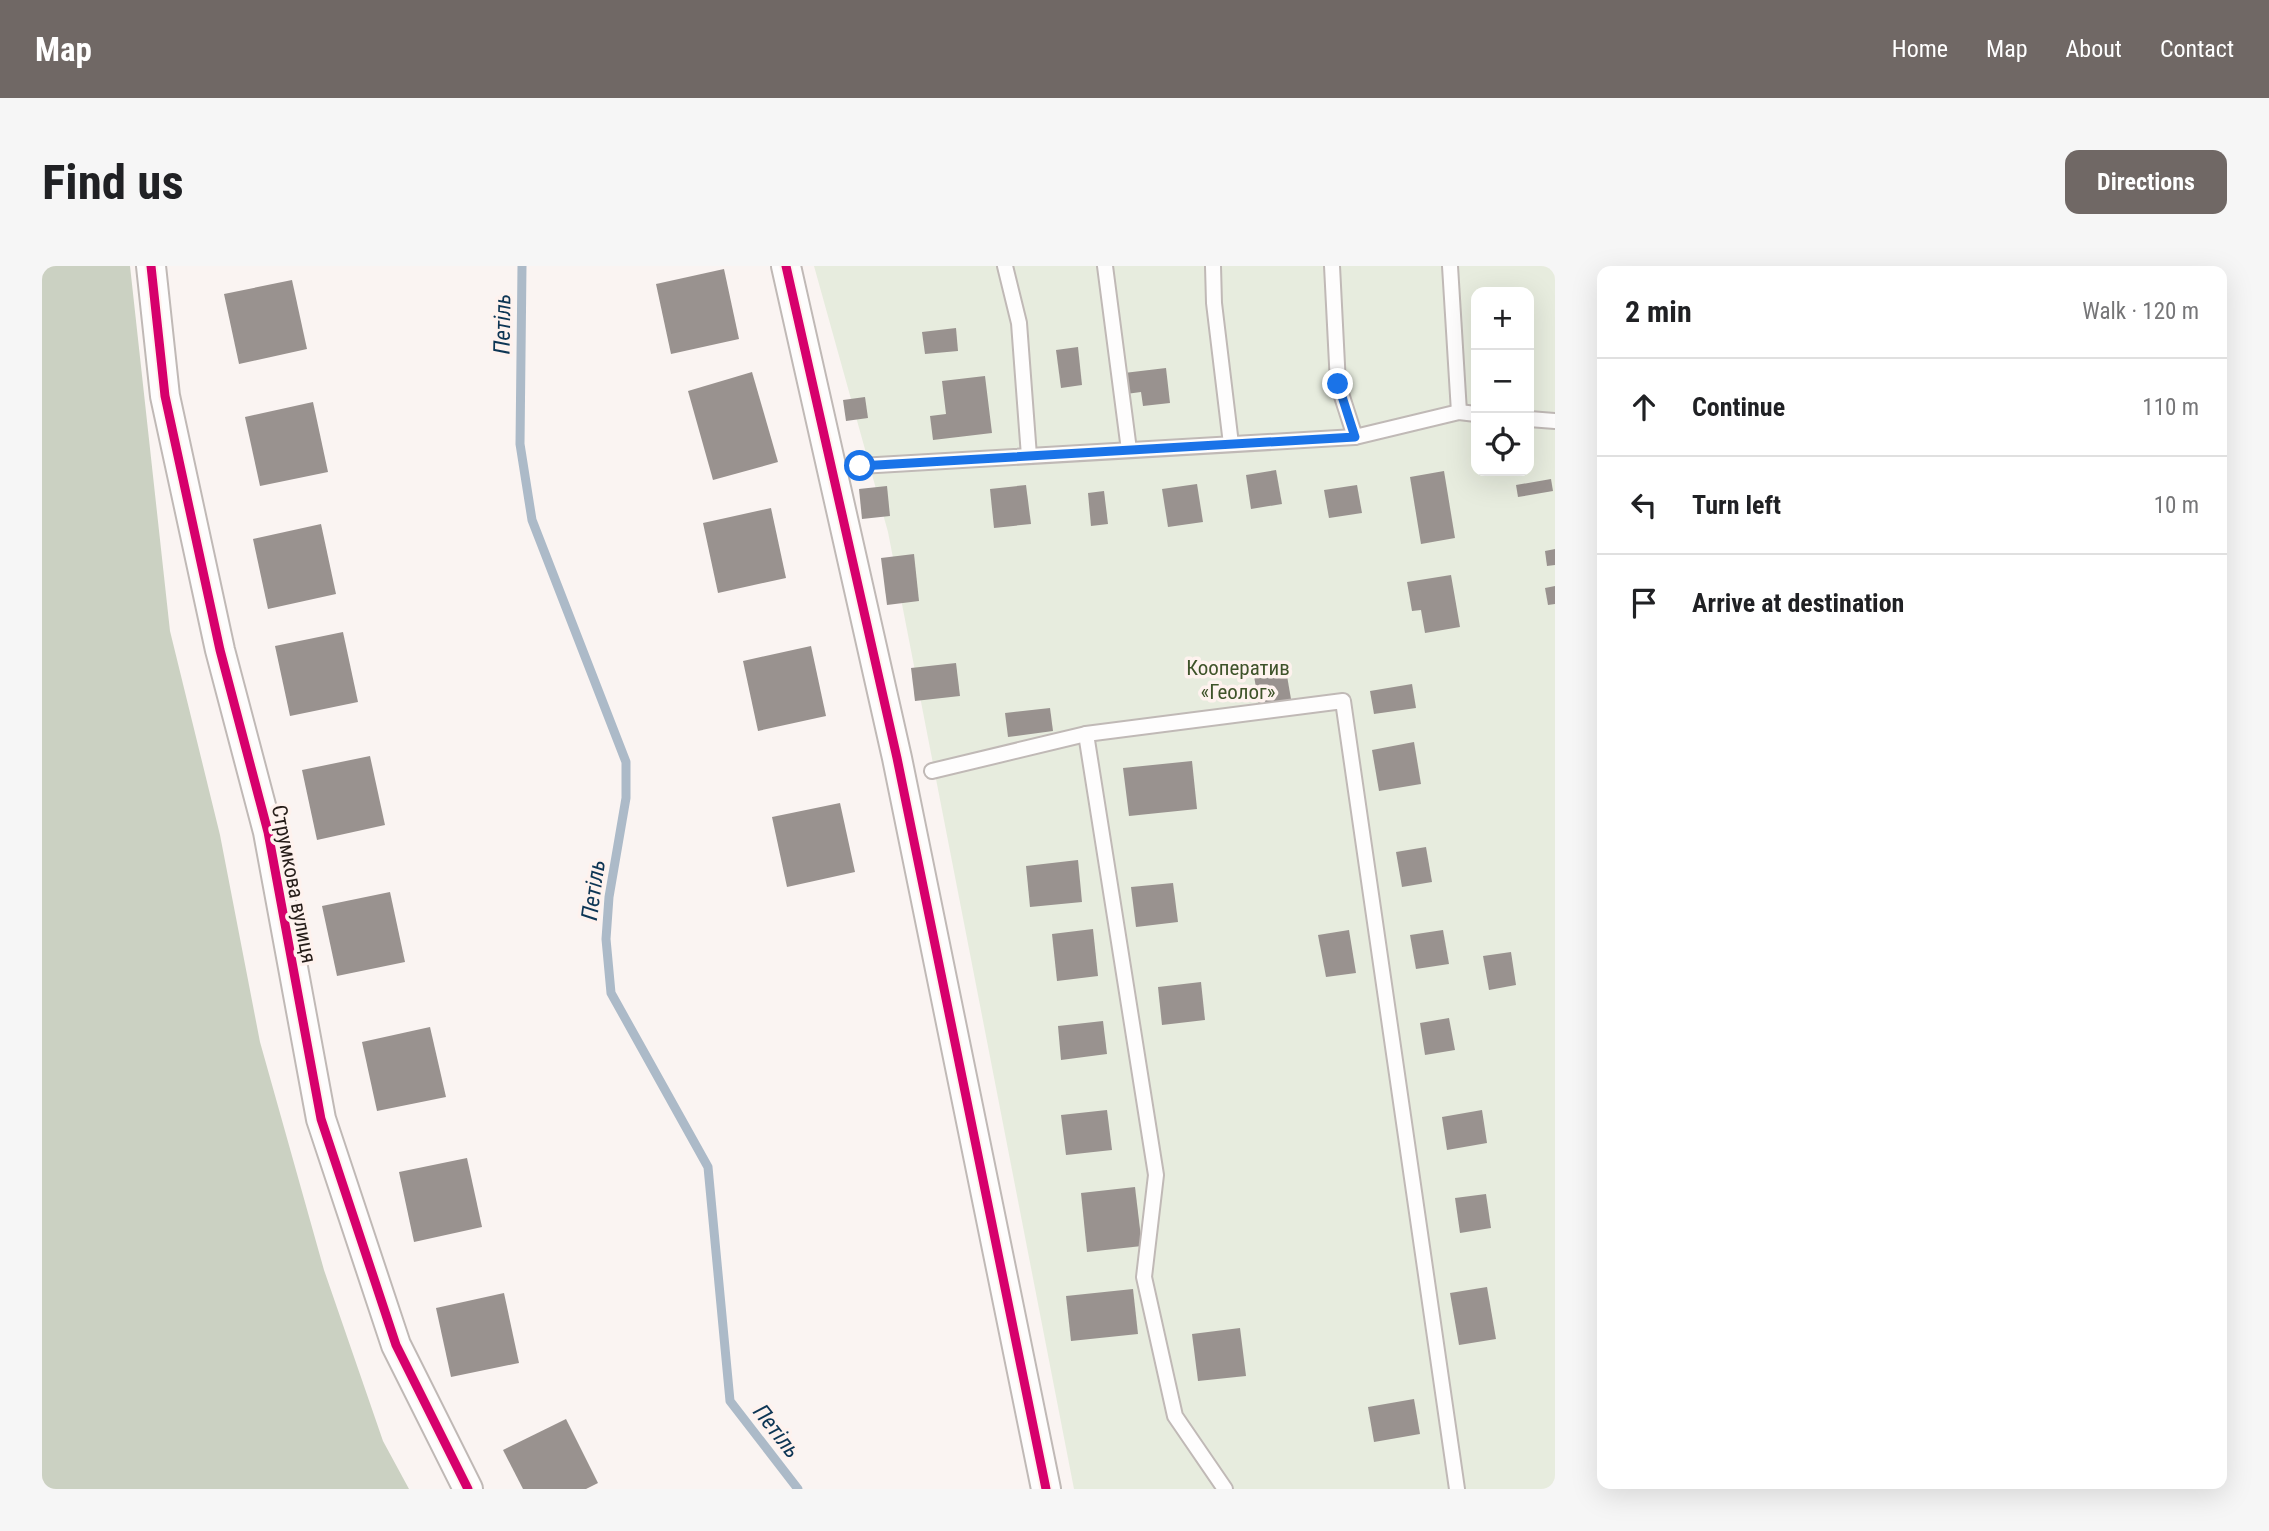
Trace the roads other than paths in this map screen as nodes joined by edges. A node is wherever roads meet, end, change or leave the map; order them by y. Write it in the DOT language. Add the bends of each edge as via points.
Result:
graph roads {
  1 [pos="151,266"];
  2 [pos="786,266"];
  3 [pos="1005,266"];
  4 [pos="1105,266"];
  5 [pos="1213,266"];
  6 [pos="1332,266"];
  7 [pos="1450,266"];
  8 [pos="1459,412"];
  9 [pos="1471,413"];
  10 [pos="1534,419"];
  11 [pos="1555,421"];
  12 [pos="1355,437"];
  13 [pos="1231,444"];
  14 [pos="1129,450"];
  15 [pos="1029,456"];
  16 [pos="860,466"];
  17 [pos="1086,734"];
  18 [pos="932,771"];
  19 [pos="468,1489"];
  20 [pos="1046,1489"];
  21 [pos="1225,1489"];
  22 [pos="1457,1489"];
  1 -- 19 [label="street, Струмкова вулиця" via="165,396 220,650 268,832 321,1119 396,1345"];
  2 -- 20 [label="street" via="897,758"];
  3 -- 15 [label="lane" via="1019,323"];
  4 -- 14 [label="lane"];
  5 -- 13 [label="lane" via="1213,303"];
  6 -- 12 [label="lane" via="1338,384"];
  7 -- 8 [label="lane"];
  8 -- 9 [label="lane"];
  8 -- 12 [label="lane"];
  10 -- 11 [label="lane"];
  12 -- 13 [label="lane"];
  13 -- 14 [label="lane"];
  14 -- 15 [label="lane"];
  15 -- 16 [label="lane"];
  17 -- 18 [label="lane"];
  17 -- 21 [label="lane" via="1156,1175 1144,1277 1175,1416"];
  17 -- 22 [label="lane" via="1343,701"];
}
